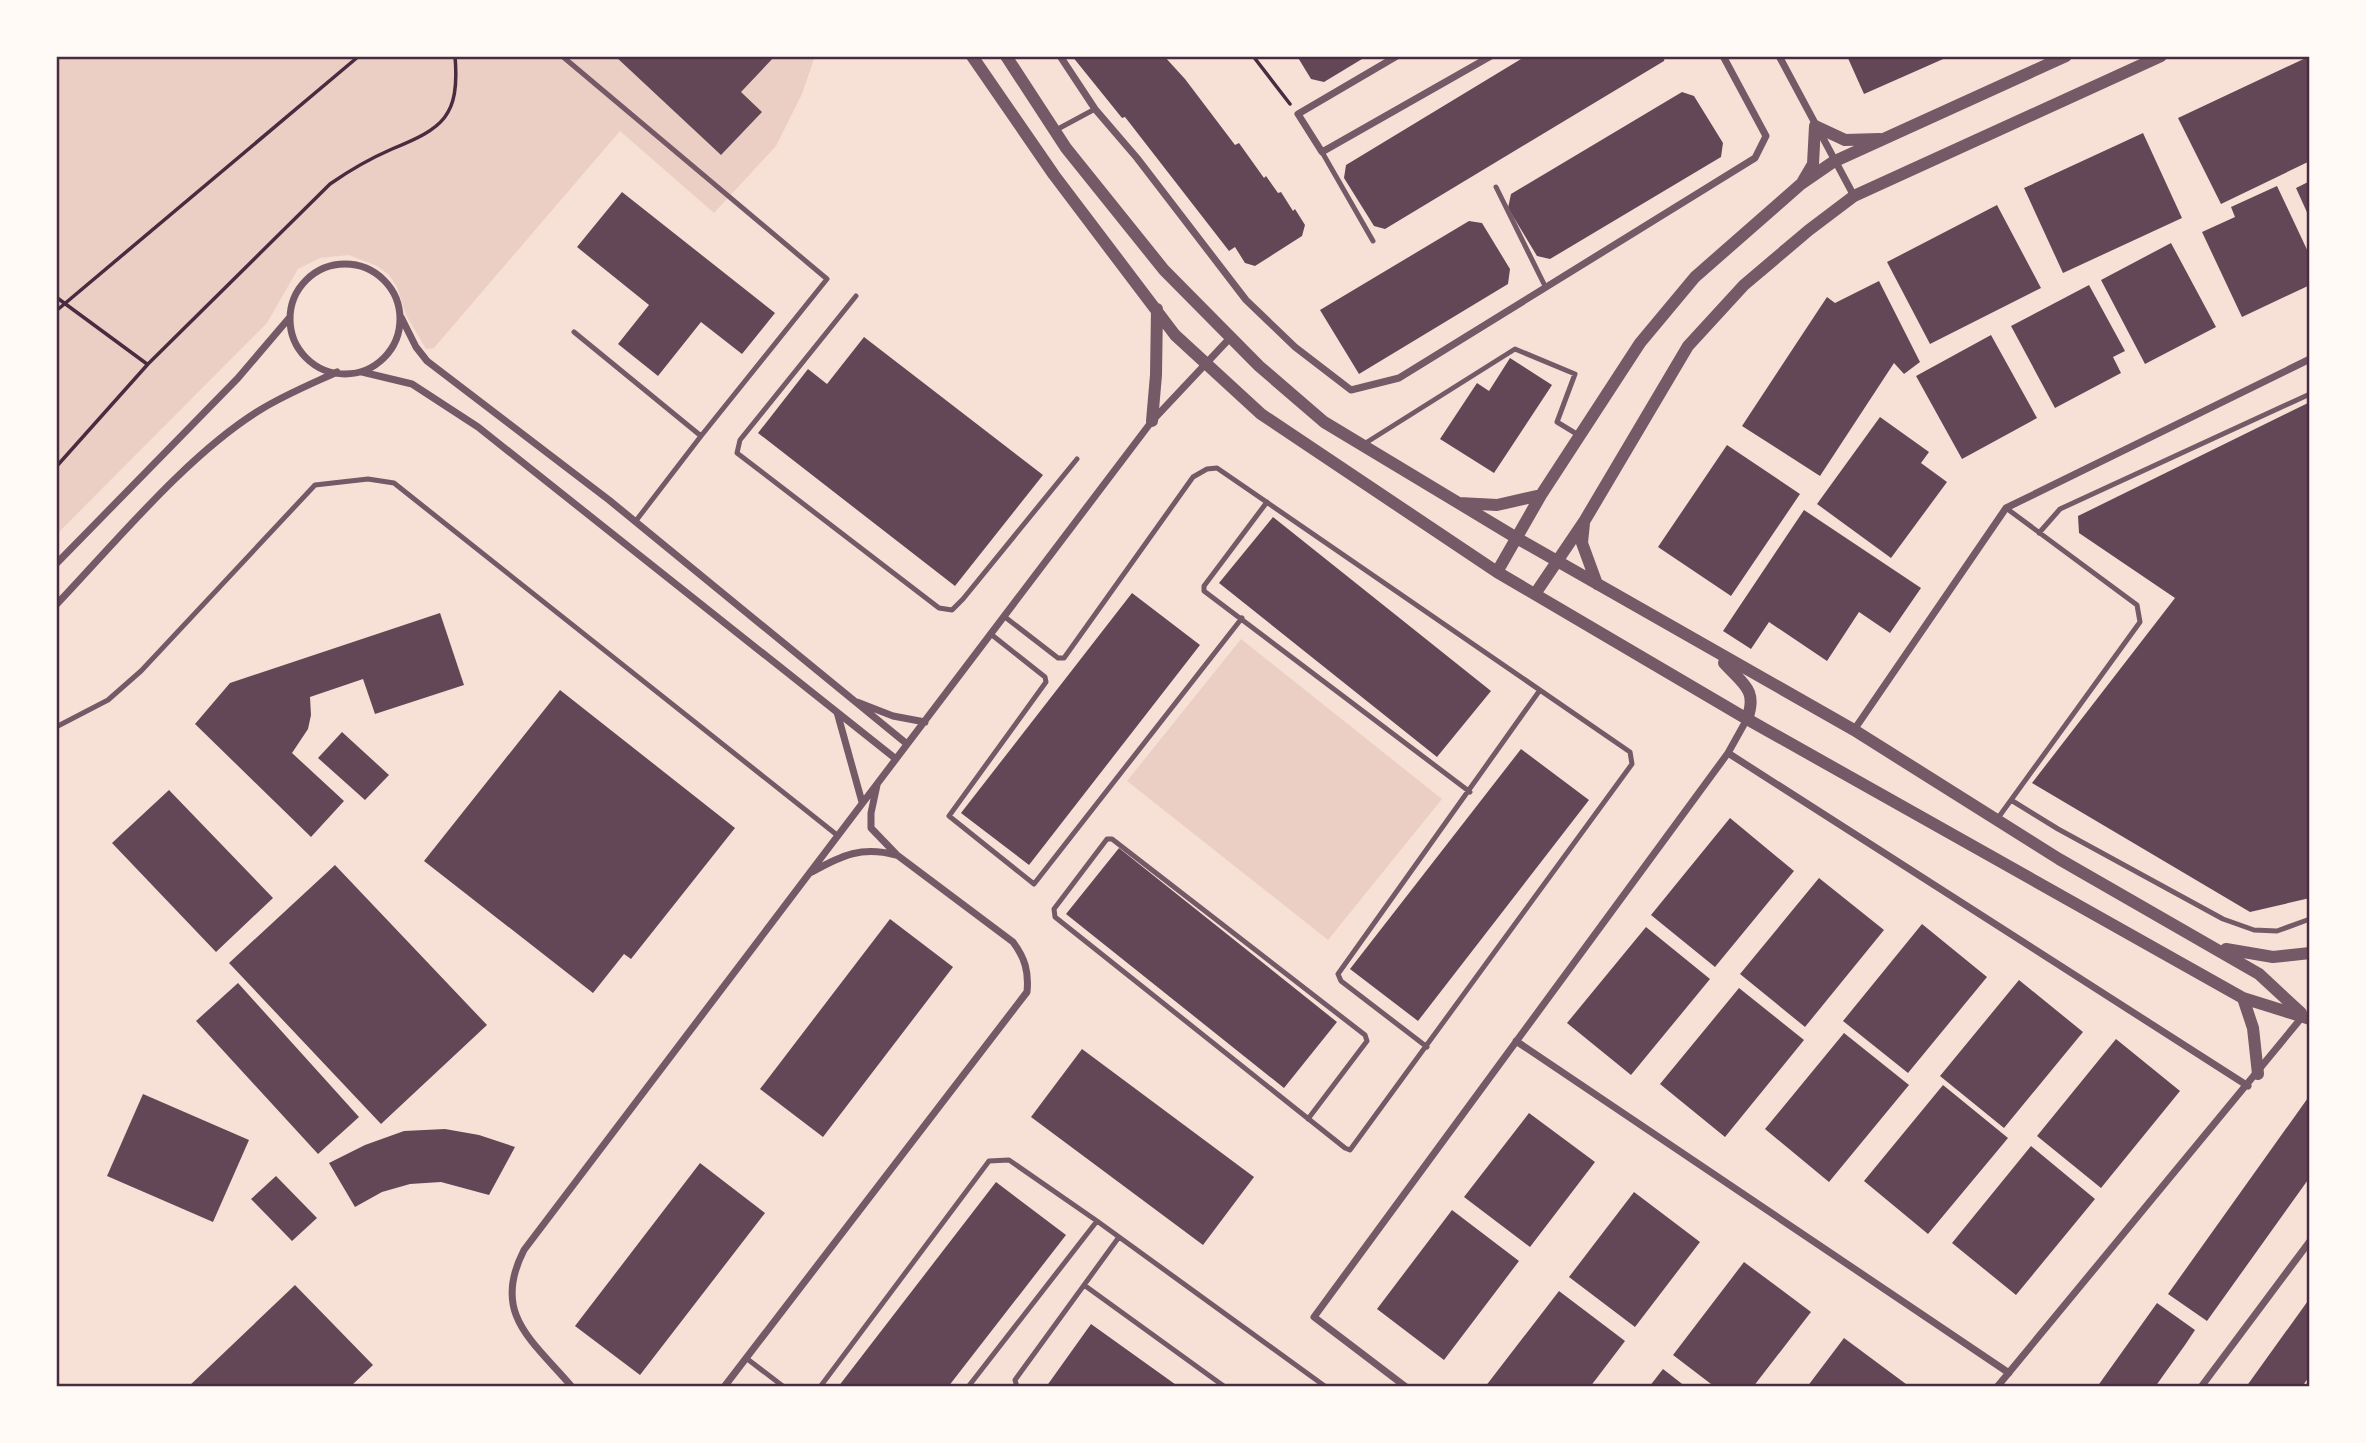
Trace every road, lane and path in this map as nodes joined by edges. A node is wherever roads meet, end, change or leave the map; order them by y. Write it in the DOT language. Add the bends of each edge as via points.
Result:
graph roads {
  1 [pos="359,56"];
  2 [pos="455,56"];
  3 [pos="562,56"];
  4 [pos="972,56"];
  5 [pos="1006,56"];
  6 [pos="1060,56"];
  7 [pos="1252,56"];
  8 [pos="1397,56"];
  9 [pos="1491,56"];
  10 [pos="1723,56"];
  11 [pos="1779,56"];
  12 [pos="2066,56"];
  13 [pos="2161,56"];
  14 [pos="1095,109"];
  15 [pos="1298,114"];
  16 [pos="1815,126"];
  17 [pos="1056,130"];
  18 [pos="1884,139"];
  19 [pos="1322,152"];
  20 [pos="1833,162"];
  21 [pos="1801,184"];
  22 [pos="1496,187"];
  23 [pos="1854,196"];
  24 [pos="1373,241"];
  25 [pos="1545,286"];
  26 [pos="856,296"];
  27 [pos="56,297"];
  28 [pos="65,303"];
  29 [pos="1157,309"];
  30 [pos="56,311"];
  31 [pos="290,317"];
  32 [pos="401,317"];
  33 [pos="574,332"];
  34 [pos="1230,338"];
  35 [pos="2310,359"];
  36 [pos="148,364"];
  37 [pos="1206,364"];
  38 [pos="337,372"];
  39 [pos="362,372"];
  40 [pos="2310,394"];
  41 [pos="1152,421"];
  42 [pos="701,436"];
  43 [pos="1580,436"];
  44 [pos="1362,445"];
  45 [pos="1077,459"];
  46 [pos="56,467"];
  47 [pos="1541,495"];
  48 [pos="1267,502"];
  49 [pos="1458,503"];
  50 [pos="2006,508"];
  51 [pos="1585,520"];
  52 [pos="635,522"];
  53 [pos="2039,533"];
  54 [pos="1515,537"];
  55 [pos="1558,561"];
  56 [pos="56,564"];
  57 [pos="1497,572"];
  58 [pos="1597,584"];
  59 [pos="1535,594"];
  60 [pos="56,605"];
  61 [pos="1005,617"];
  62 [pos="1242,618"];
  63 [pos="992,635"];
  64 [pos="1715,652"];
  65 [pos="1540,690"];
  66 [pos="847,697"];
  67 [pos="836,712"];
  68 [pos="1747,719"];
  69 [pos="925,722"];
  70 [pos="56,727"];
  71 [pos="1854,730"];
  72 [pos="907,744"];
  73 [pos="1728,753"];
  74 [pos="896,759"];
  75 [pos="878,781"];
  76 [pos="1470,792"];
  77 [pos="2011,800"];
  78 [pos="862,802"];
  79 [pos="1998,818"];
  80 [pos="837,835"];
  81 [pos="897,855"];
  82 [pos="809,874"];
  83 [pos="2310,919"];
  84 [pos="2212,946"];
  85 [pos="2310,953"];
  86 [pos="2243,998"];
  87 [pos="2308,1014"];
  88 [pos="1517,1041"];
  89 [pos="1427,1047"];
  90 [pos="2258,1074"];
  91 [pos="2248,1086"];
  92 [pos="1308,1119"];
  93 [pos="1097,1221"];
  94 [pos="1119,1237"];
  95 [pos="2310,1241"];
  96 [pos="1084,1285"];
  97 [pos="746,1358"];
  98 [pos="2009,1373"];
  99 [pos="572,1387"];
  100 [pos="724,1387"];
  101 [pos="784,1387"];
  102 [pos="820,1387"];
  103 [pos="968,1387"];
  104 [pos="1017,1387"];
  105 [pos="1225,1387"];
  106 [pos="1326,1387"];
  107 [pos="1406,1387"];
  108 [pos="1997,1387"];
  109 [pos="2201,1387"];
  1 -- 28 [label="path"];
  2 -- 36 [label="path" via="453,93 440,125 354,167 330,184"];
  3 -- 42 [label="lane" via="827,279"];
  4 -- 29 [label="street" via="1054,176"];
  5 -- 17 [label="street"];
  6 -- 14 [label="street"];
  7 -- 15 [label="path"];
  8 -- 15 [label="street"];
  9 -- 19 [label="street"];
  10 -- 25 [label="street" via="1766,136 1755,158"];
  11 -- 16 [label="street"];
  12 -- 18 [label="street"];
  13 -- 23 [label="street"];
  14 -- 17 [label="lane"];
  14 -- 25 [label="street" via="1246,300 1295,347 1351,390 1399,378"];
  15 -- 19 [label="street"];
  16 -- 18 [label="street" via="1845,139"];
  16 -- 20 [label="street"];
  16 -- 21 [label="street" via="1813,164"];
  17 -- 34 [label="street" via="1077,163 1164,270"];
  18 -- 20 [label="street"];
  19 -- 24 [label="lane"];
  20 -- 21 [label="street"];
  20 -- 23 [label="street"];
  21 -- 43 [label="street" via="1695,277 1640,343"];
  22 -- 25 [label="lane"];
  23 -- 51 [label="street" via="1744,285 1688,345"];
  26 -- 45 [label="lane" via="740,440 737,453 939,608 952,610 963,599"];
  27 -- 28 [label="path"];
  28 -- 30 [label="path"];
  28 -- 36 [label="path"];
  29 -- 37 [label="street" via="1175,335"];
  29 -- 41 [label="street"];
  31 -- 32 [label="street" via="303,283 336,264 355,264 373,271 392,290"];
  31 -- 38 [label="street" via="299,350 311,362"];
  31 -- 56 [label="street" via="238,378"];
  32 -- 39 [label="street" via="390,351"];
  32 -- 52 [label="street" via="415,347 427,360"];
  33 -- 42 [label="lane"];
  34 -- 37 [label="street"];
  34 -- 44 [label="street" via="1324,422"];
  35 -- 50 [label="street"];
  36 -- 46 [label="path"];
  37 -- 41 [label="street"];
  37 -- 57 [label="street" via="1261,414"];
  38 -- 39 [label="street"];
  38 -- 60 [label="street" via="260,410 218,441"];
  39 -- 67 [label="street" via="412,384 460,414"];
  40 -- 53 [label="lane" via="2060,509"];
  41 -- 61 [label="street"];
  42 -- 52 [label="lane"];
  43 -- 44 [label="lane" via="1557,422 1575,374 1515,349"];
  43 -- 47 [label="street"];
  44 -- 49 [label="street"];
  47 -- 49 [label="street" via="1497,505"];
  47 -- 54 [label="street"];
  48 -- 61 [label="lane" via="1217,468 1193,477 1062,659"];
  48 -- 62 [label="lane" via="1204,586"];
  48 -- 65 [label="lane"];
  49 -- 54 [label="street"];
  50 -- 53 [label="lane"];
  50 -- 71 [label="street"];
  51 -- 55 [label="street"];
  51 -- 58 [label="street" via="1582,543"];
  52 -- 66 [label="street"];
  53 -- 77 [label="lane" via="2137,605 2140,622"];
  54 -- 55 [label="street"];
  54 -- 57 [label="street"];
  55 -- 58 [label="street"];
  55 -- 59 [label="street"];
  57 -- 59 [label="street"];
  58 -- 64 [label="street"];
  59 -- 68 [label="street"];
  61 -- 63 [label="street"];
  62 -- 63 [label="lane" via="1034,884 949,816 1046,682"];
  62 -- 76 [label="lane"];
  63 -- 69 [label="street"];
  64 -- 68 [label="street" via="1751,692 1753,704"];
  64 -- 71 [label="street"];
  65 -- 76 [label="lane"];
  65 -- 89 [label="lane" via="1630,752 1632,764"];
  66 -- 69 [label="street" via="892,716"];
  66 -- 72 [label="street"];
  67 -- 74 [label="street"];
  67 -- 78 [label="street"];
  68 -- 73 [label="street"];
  68 -- 86 [label="street"];
  69 -- 72 [label="street"];
  70 -- 80 [label="lane" via="108,700 141,671 315,485 368,479 394,483"];
  71 -- 79 [label="street"];
  72 -- 74 [label="street"];
  73 -- 88 [label="street"];
  73 -- 91 [label="street"];
  74 -- 75 [label="street"];
  75 -- 78 [label="street"];
  75 -- 81 [label="street" via="871,828"];
  76 -- 89 [label="lane" via="1338,974 1341,981"];
  77 -- 79 [label="lane"];
  77 -- 83 [label="lane" via="2223,919 2254,930 2277,931"];
  78 -- 80 [label="street"];
  79 -- 84 [label="street" via="2059,859"];
  80 -- 82 [label="street"];
  81 -- 82 [label="street" via="854,850"];
  81 -- 97 [label="street" via="1013,942 1029,977 1027,992"];
  82 -- 99 [label="street" via="556,1206 512,1273 510,1298 517,1320"];
  84 -- 85 [label="street" via="2273,957"];
  84 -- 87 [label="street" via="2259,974"];
  86 -- 87 [label="street"];
  86 -- 90 [label="street" via="2253,1028"];
  87 -- 90 [label="street"];
  88 -- 98 [label="street"];
  88 -- 107 [label="street" via="1314,1317"];
  89 -- 92 [label="lane" via="1353,1148 1345,1148"];
  90 -- 91 [label="street"];
  91 -- 98 [label="street"];
  92 -- 92 [label="lane" via="1055,917 1054,909 1107,839 1366,1035 1367,1041"];
  93 -- 94 [label="lane"];
  93 -- 102 [label="lane" via="1009,1160 989,1161"];
  93 -- 103 [label="lane"];
  94 -- 96 [label="lane"];
  94 -- 106 [label="lane"];
  95 -- 109 [label="street"];
  96 -- 104 [label="lane" via="1015,1380"];
  96 -- 105 [label="lane"];
  97 -- 100 [label="street"];
  97 -- 101 [label="lane"];
  98 -- 108 [label="street"];
}
